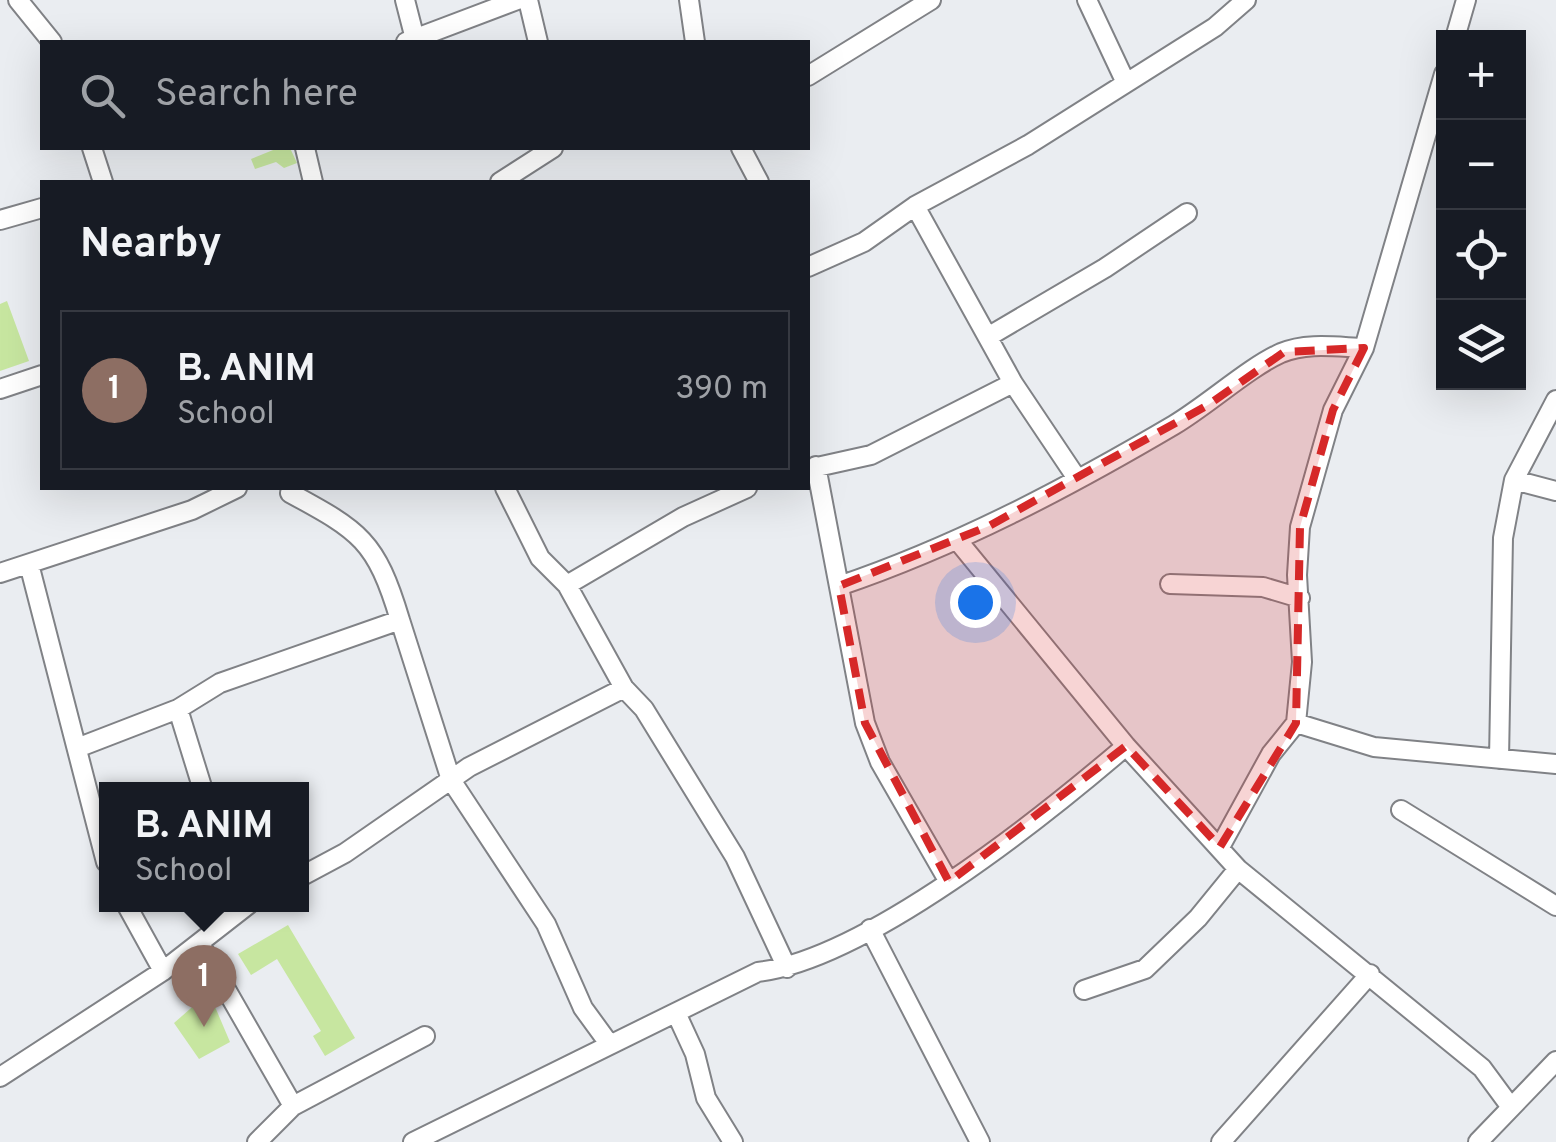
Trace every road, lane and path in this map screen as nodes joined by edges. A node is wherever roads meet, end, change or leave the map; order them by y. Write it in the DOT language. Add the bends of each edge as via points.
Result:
graph roads {
  1 [pos="18,0"];
  2 [pos="405,0"];
  3 [pos="517,0"];
  4 [pos="528,0"];
  5 [pos="689,0"];
  6 [pos="930,0"];
  7 [pos="1087,0"];
  8 [pos="1246,0"];
  9 [pos="1466,0"];
  10 [pos="1457,30"];
  11 [pos="50,40"];
  12 [pos="411,40"];
  13 [pos="414,40"];
  14 [pos="538,40"];
  15 [pos="694,40"];
  16 [pos="810,75"];
  17 [pos="1126,84"];
  18 [pos="1436,101"];
  19 [pos="93,150"];
  20 [pos="305,150"];
  21 [pos="550,150"];
  22 [pos="743,150"];
  23 [pos="102,180"];
  24 [pos="312,180"];
  25 [pos="503,180"];
  26 [pos="758,180"];
  27 [pos="915,206"];
  28 [pos="40,209"];
  29 [pos="1187,212"];
  30 [pos="0,220"];
  31 [pos="810,266"];
  32 [pos="990,335"];
  33 [pos="1364,348"];
  34 [pos="40,375"];
  35 [pos="1014,383"];
  36 [pos="0,390"];
  37 [pos="1556,400"];
  38 [pos="812,468"];
  39 [pos="1076,477"];
  40 [pos="1514,480"];
  41 [pos="234,490"];
  42 [pos="506,490"];
  43 [pos="743,490"];
  44 [pos="1556,491"];
  45 [pos="290,493"];
  46 [pos="958,541"];
  47 [pos="29,564"];
  48 [pos="0,573"];
  49 [pos="1170,584"];
  50 [pos="567,585"];
  51 [pos="840,586"];
  52 [pos="1300,598"];
  53 [pos="400,620"];
  54 [pos="624,688"];
  55 [pos="178,709"];
  56 [pos="1296,724"];
  57 [pos="1126,746"];
  58 [pos="77,748"];
  59 [pos="1499,759"];
  60 [pos="1556,764"];
  61 [pos="452,780"];
  62 [pos="201,782"];
  63 [pos="1401,810"];
  64 [pos="99,834"];
  65 [pos="1220,847"];
  66 [pos="1238,869"];
  67 [pos="309,872"];
  68 [pos="949,882"];
  69 [pos="1556,906"];
  70 [pos="130,912"];
  71 [pos="239,912"];
  72 [pos="870,929"];
  73 [pos="200,944"];
  74 [pos="787,968"];
  75 [pos="163,971"];
  76 [pos="1370,974"];
  77 [pos="1084,990"];
  78 [pos="677,1015"];
  79 [pos="425,1036"];
  80 [pos="610,1045"];
  81 [pos="1556,1061"];
  82 [pos="0,1077"];
  83 [pos="293,1106"];
  84 [pos="1510,1106"];
  85 [pos="269,1139"];
  86 [pos="414,1142"];
  87 [pos="733,1142"];
  88 [pos="980,1142"];
  89 [pos="1221,1142"];
  90 [pos="1478,1142"];
  1 -- 11 [label="street"];
  2 -- 12 [label="street"];
  3 -- 13 [label="street"];
  4 -- 14 [label="street"];
  5 -- 15 [label="street"];
  6 -- 16 [label="street"];
  7 -- 17 [label="street"];
  8 -- 17 [label="street"];
  9 -- 10 [label="street"];
  17 -- 27 [label="street"];
  18 -- 33 [label="street"];
  19 -- 23 [label="street"];
  20 -- 24 [label="street"];
  21 -- 25 [label="street"];
  22 -- 26 [label="street"];
  27 -- 31 [label="street" via="864,242"];
  27 -- 32 [label="street"];
  28 -- 30 [label="street"];
  29 -- 32 [label="street"];
  32 -- 35 [label="street"];
  33 -- 39 [label="street" via="1284,352 1208,405"];
  33 -- 52 [label="street" via="1333,410 1300,528"];
  34 -- 36 [label="street"];
  35 -- 38 [label="street" via="871,454"];
  35 -- 39 [label="street"];
  37 -- 40 [label="street"];
  38 -- 51 [label="street"];
  39 -- 46 [label="street"];
  40 -- 44 [label="street"];
  40 -- 59 [label="street" via="1503,538"];
  41 -- 47 [label="street"];
  42 -- 50 [label="street" via="540,558"];
  43 -- 50 [label="street"];
  45 -- 53 [label="street" via="352,526 370,548"];
  46 -- 51 [label="street"];
  46 -- 57 [label="street"];
  47 -- 48 [label="street"];
  47 -- 58 [label="street"];
  49 -- 52 [label="street" via="1263,587"];
  50 -- 54 [label="street"];
  51 -- 68 [label="street" via="870,736"];
  52 -- 56 [label="street"];
  53 -- 55 [label="street" via="220,682"];
  53 -- 61 [label="street"];
  54 -- 61 [label="street"];
  54 -- 74 [label="street" via="644,709 734,857"];
  55 -- 58 [label="street"];
  55 -- 62 [label="street"];
  56 -- 59 [label="street" via="1374,747"];
  56 -- 65 [label="street" via="1254,782"];
  57 -- 65 [label="street"];
  57 -- 68 [label="street"];
  58 -- 64 [label="street"];
  59 -- 60 [label="street"];
  61 -- 67 [label="street"];
  61 -- 80 [label="street" via="546,924 583,1008"];
  63 -- 69 [label="street"];
  65 -- 66 [label="street"];
  66 -- 76 [label="street"];
  66 -- 77 [label="street" via="1144,969"];
  68 -- 72 [label="street"];
  70 -- 75 [label="street"];
  71 -- 73 [label="street"];
  72 -- 74 [label="street"];
  72 -- 88 [label="street"];
  73 -- 75 [label="street"];
  73 -- 83 [label="street"];
  74 -- 78 [label="street" via="758,972"];
  75 -- 82 [label="street"];
  76 -- 84 [label="street" via="1482,1068"];
  76 -- 89 [label="street"];
  78 -- 80 [label="street"];
  78 -- 87 [label="street" via="706,1098"];
  79 -- 83 [label="street"];
  80 -- 86 [label="street"];
  81 -- 84 [label="street"];
  83 -- 85 [label="street"];
  84 -- 90 [label="street"];
}
